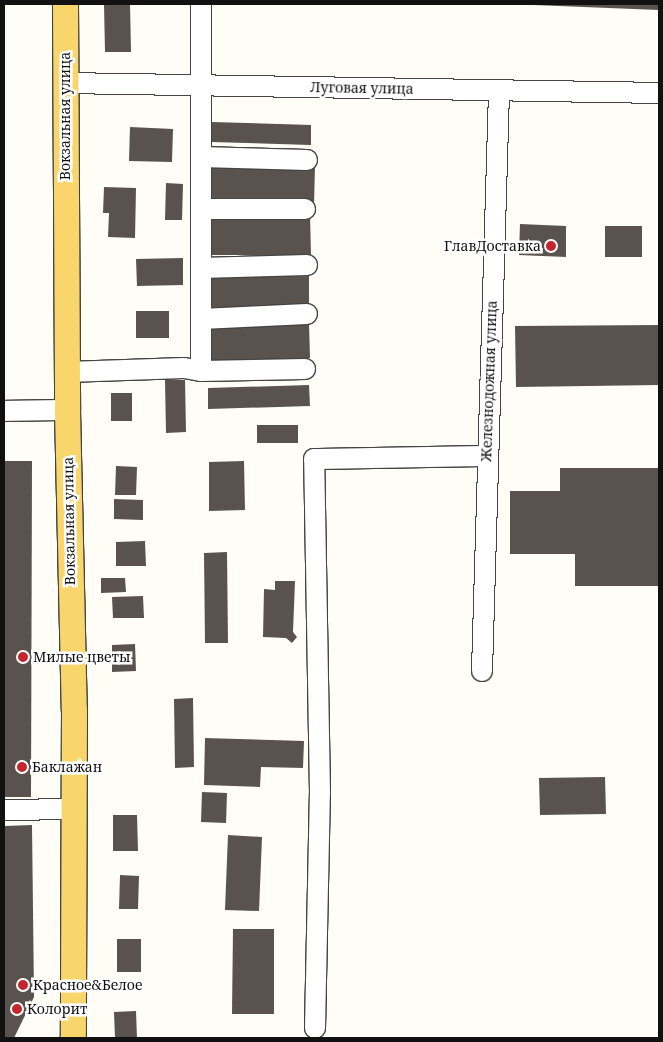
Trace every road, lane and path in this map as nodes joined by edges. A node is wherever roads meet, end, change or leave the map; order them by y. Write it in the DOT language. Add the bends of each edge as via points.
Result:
graph roads {
  1 [pos="65,4"];
  2 [pos="201,4"];
  3 [pos="65,83"];
  4 [pos="202,84"];
  5 [pos="499,91"];
  6 [pos="659,93"];
  7 [pos="201,157"];
  8 [pos="307,160"];
  9 [pos="201,209"];
  10 [pos="305,209"];
  11 [pos="307,265"];
  12 [pos="201,268"];
  13 [pos="307,314"];
  14 [pos="201,319"];
  15 [pos="305,369"];
  16 [pos="201,371"];
  17 [pos="66,372"];
  18 [pos="67,410"];
  19 [pos="4,411"];
  20 [pos="487,456"];
  21 [pos="482,671"];
  22 [pos="73,809"];
  23 [pos="4,810"];
  24 [pos="315,1028"];
  25 [pos="73,1038"];
  1 -- 3 [label="main road, Вокзальная улица"];
  2 -- 4 [label="street"];
  3 -- 4 [label="street, Луговая улица"];
  3 -- 17 [label="main road, Вокзальная улица"];
  4 -- 5 [label="street, Луговая улица"];
  4 -- 7 [label="street"];
  5 -- 6 [label="street, Луговая улица"];
  5 -- 20 [label="street, Железнодожная улица"];
  7 -- 8 [label="street"];
  7 -- 9 [label="street"];
  9 -- 10 [label="street"];
  9 -- 12 [label="street"];
  11 -- 12 [label="street"];
  12 -- 14 [label="street"];
  13 -- 14 [label="street"];
  14 -- 16 [label="street"];
  15 -- 16 [label="street"];
  16 -- 17 [label="street" via="184,368"];
  17 -- 18 [label="main road, Вокзальная улица"];
  18 -- 19 [label="street"];
  18 -- 22 [label="main road, Вокзальная улица"];
  20 -- 21 [label="street, Железнодожная улица"];
  20 -- 24 [label="street" via="314,460 320,792"];
  22 -- 23 [label="street"];
  22 -- 25 [label="main road, Вокзальная улица"];
}
